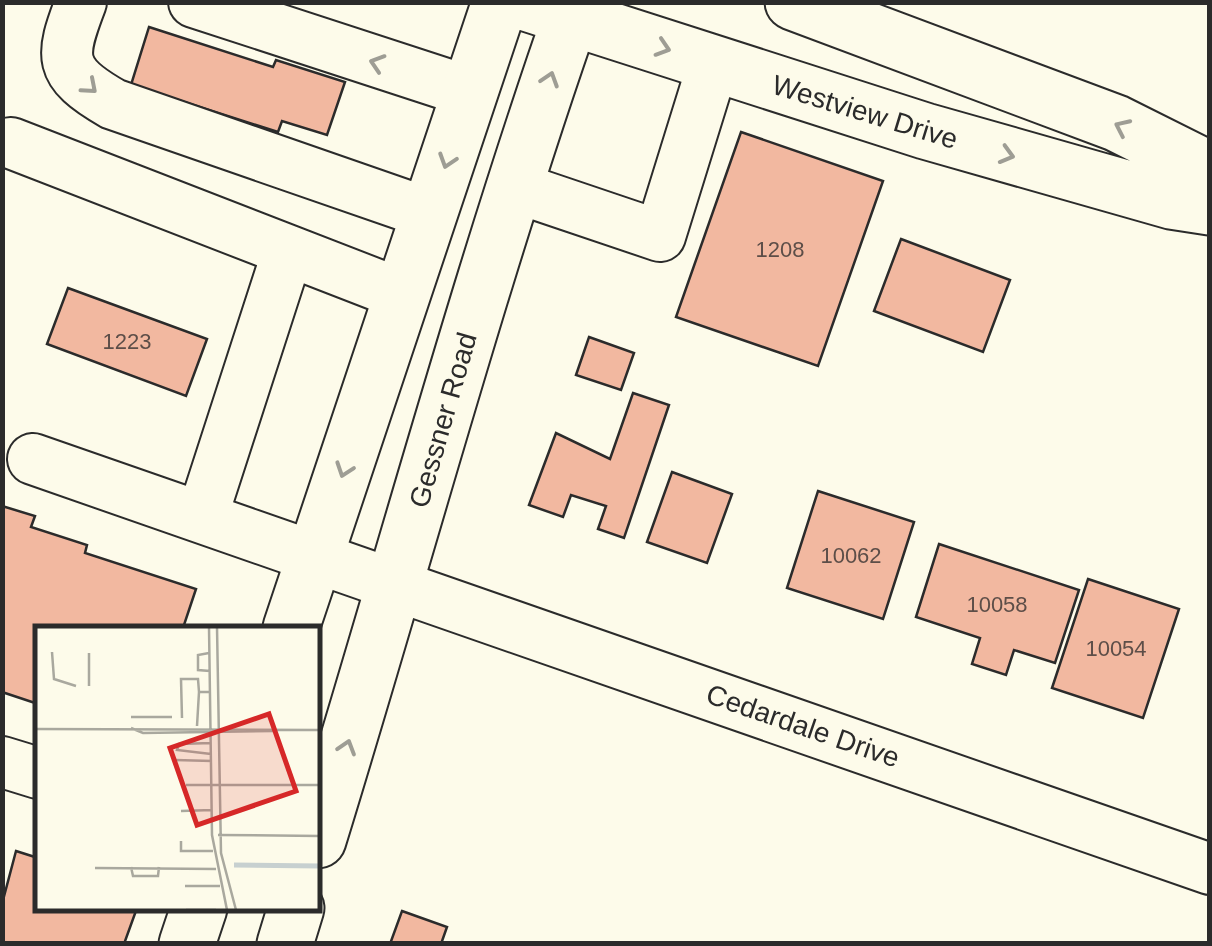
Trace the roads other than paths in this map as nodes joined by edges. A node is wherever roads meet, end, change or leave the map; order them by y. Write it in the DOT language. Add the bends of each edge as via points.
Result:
graph roads {
  1 [pos="81,2"];
  2 [pos="194,2"];
  3 [pos="500,2"];
  4 [pos="793,2"];
  5 [pos="556,8"];
  6 [pos="713,64"];
  7 [pos="470,92"];
  8 [pos="11,143"];
  9 [pos="1210,170"];
  10 [pos="515,187"];
  11 [pos="1210,207"];
  12 [pos="430,214"];
  13 [pos="288,250"];
  14 [pos="403,294"];
  15 [pos="33,459"];
  16 [pos="202,516"];
  17 [pos="315,556"];
  18 [pos="398,583"];
  19 [pos="292,626"];
  20 [pos="2,762"];
  21 [pos="35,772"];
  22 [pos="320,834"];
  23 [pos="1210,869"];
  24 [pos="198,911"];
  25 [pos="295,911"];
  26 [pos="188,944"];
  27 [pos="285,944"];
  1 -- 12 [label="street, one-way" via="64,48 66,62 92,92"];
  7 -- 2 [label="street, one-way"];
  3 -- 7 [label="main road"];
  9 -- 4 [label="main road, one-way" via="1116,124"];
  5 -- 6 [label="main road, Westview Drive, one-way"];
  10 -- 5 [label="main road, Gessner Road, one-way"];
  6 -- 10 [label="street" via="660,236"];
  6 -- 11 [label="main road, Westview Drive, one-way" via="925,131"];
  7 -- 12 [label="main road, one-way"];
  8 -- 13 [label="street"];
  10 -- 18 [label="main road, Gessner Road" via="468,328"];
  12 -- 14 [label="main road"];
  13 -- 14 [label="street"];
  13 -- 16 [label="street"];
  14 -- 17 [label="main road, one-way"];
  15 -- 16 [label="street, Cedardale Drive"];
  16 -- 17 [label="street, Cedardale Drive"];
  17 -- 18 [label="street, Cedardale Drive"];
  17 -- 19 [label="main road"];
  22 -- 18 [label="main road, Gessner Road, one-way"];
  18 -- 23 [label="street, Cedardale Drive"];
  20 -- 21 [label="street"];
  24 -- 26 [label="main road"];
  25 -- 27 [label="main road"];
}
